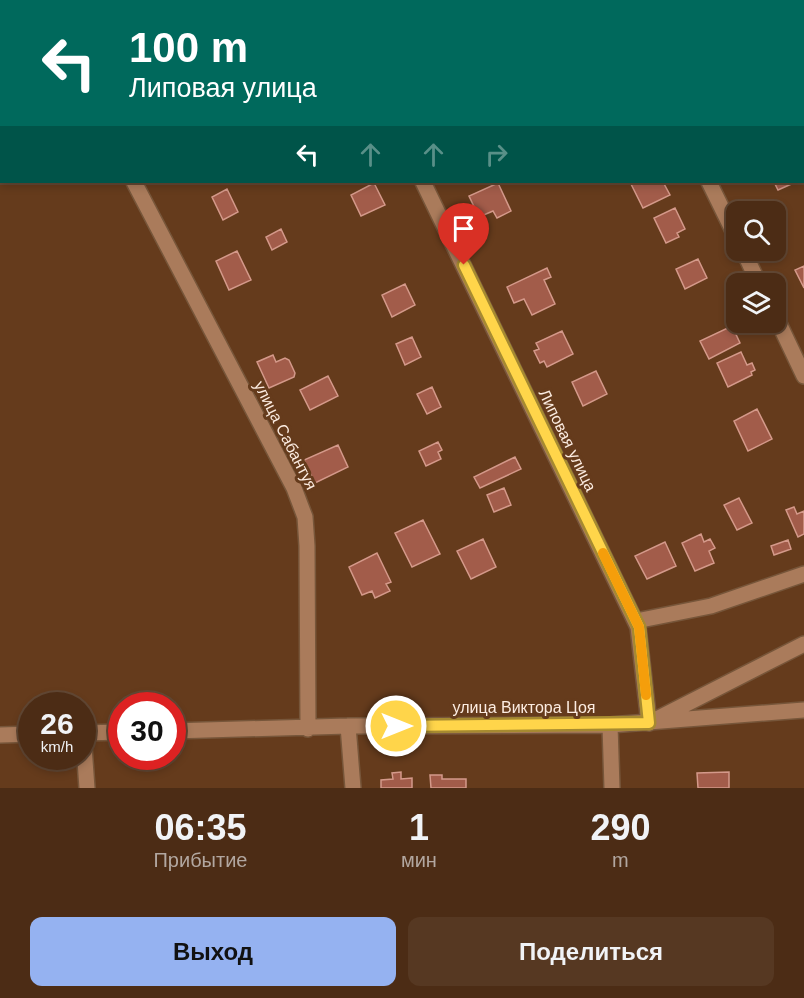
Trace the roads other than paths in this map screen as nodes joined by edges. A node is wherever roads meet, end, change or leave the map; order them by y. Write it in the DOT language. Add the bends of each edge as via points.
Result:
graph roads {
  1 [pos="135,183"];
  2 [pos="423,183"];
  3 [pos="710,183"];
  4 [pos="726,216"];
  5 [pos="784,333"];
  6 [pos="804,376"];
  7 [pos="804,574"];
  8 [pos="636,621"];
  9 [pos="804,644"];
  10 [pos="804,710"];
  11 [pos="649,723"];
  12 [pos="610,725"];
  13 [pos="348,726"];
  14 [pos="308,729"];
  15 [pos="186,731"];
  16 [pos="18,734"];
  17 [pos="0,735"];
  18 [pos="86,770"];
  19 [pos="87,788"];
  20 [pos="353,788"];
  21 [pos="612,788"];
  1 -- 14 [label="street, улица Сабантуя" via="294,488 305,517"];
  2 -- 8 [label="street, Липовая улица"];
  3 -- 4 [label="street"];
  5 -- 6 [label="street"];
  7 -- 8 [label="street" via="711,606"];
  8 -- 11 [label="street, Липовая улица"];
  9 -- 11 [label="street"];
  10 -- 11 [label="street, улица Виктора Цоя"];
  11 -- 12 [label="street, улица Виктора Цоя"];
  12 -- 13 [label="street, улица Виктора Цоя"];
  12 -- 21 [label="street"];
  13 -- 14 [label="street, улица Виктора Цоя"];
  13 -- 20 [label="street"];
  14 -- 15 [label="street, улица Виктора Цоя"];
  16 -- 17 [label="street"];
  18 -- 19 [label="street"];
}
